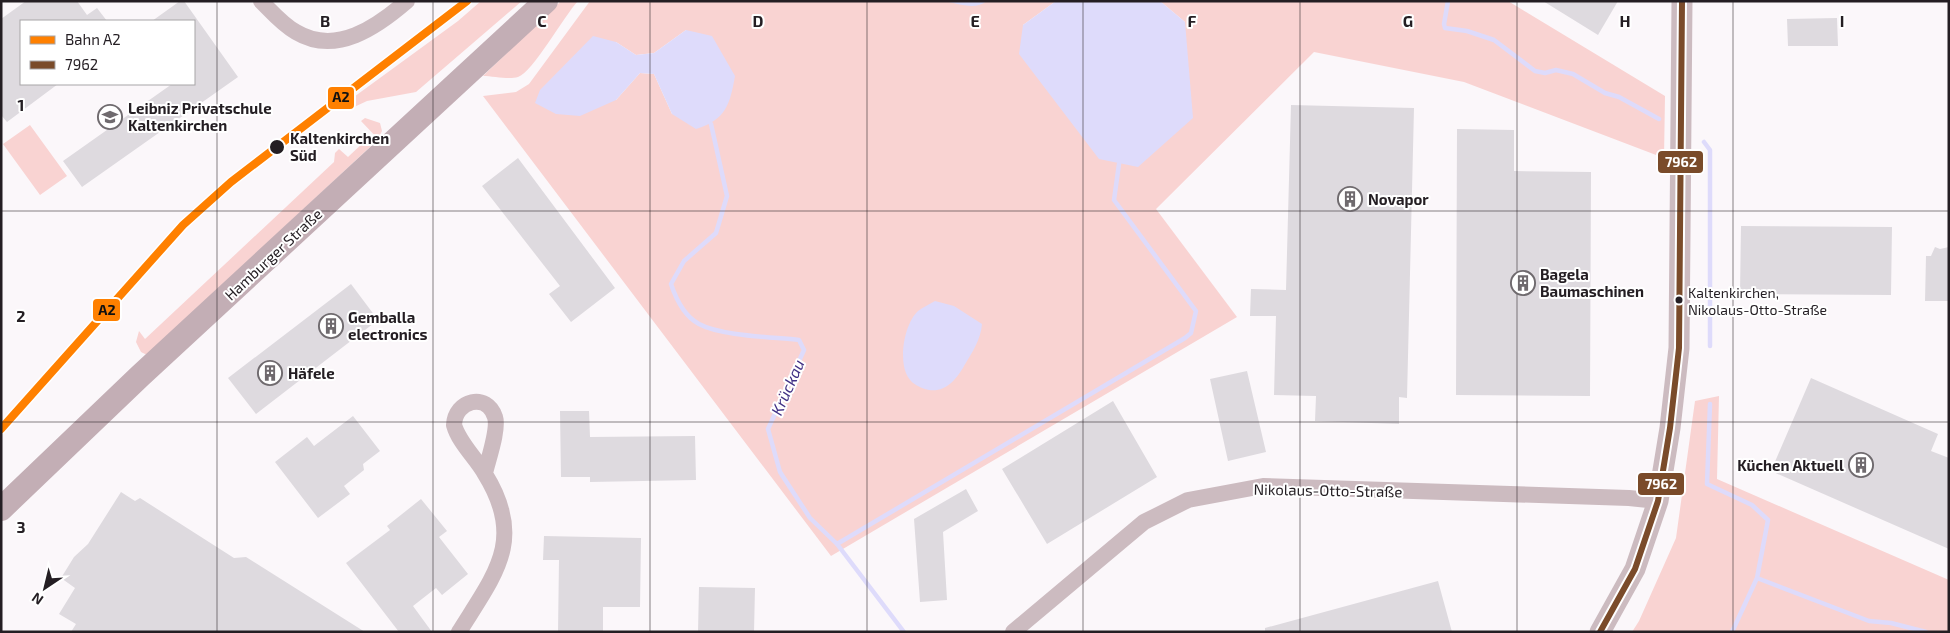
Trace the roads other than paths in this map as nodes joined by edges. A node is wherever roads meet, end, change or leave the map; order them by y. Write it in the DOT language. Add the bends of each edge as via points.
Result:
graph roads {
  1 [pos="261,1"];
  2 [pos="407,1"];
  3 [pos="546,1"];
  4 [pos="1682,1"];
  5 [pos="485,473"];
  6 [pos="1658,501"];
  7 [pos="1,509"];
  8 [pos="460,632"];
  9 [pos="1013,632"];
  10 [pos="1600,632"];
  1 -- 2 [label="street" via="297,33 319,41 341,41 367,31"];
  3 -- 7 [label="main road, Hamburger Straße" via="140,376"];
  4 -- 6 [label="street" via="1679,348"];
  5 -- 8 [label="street" via="504,518 505,543 499,566"];
  6 -- 9 [label="street, Nikolaus-Otto-Straße" via="1263,486 1215,494 1188,500 1144,522"];
  6 -- 10 [label="street" via="1635,569"];
}
